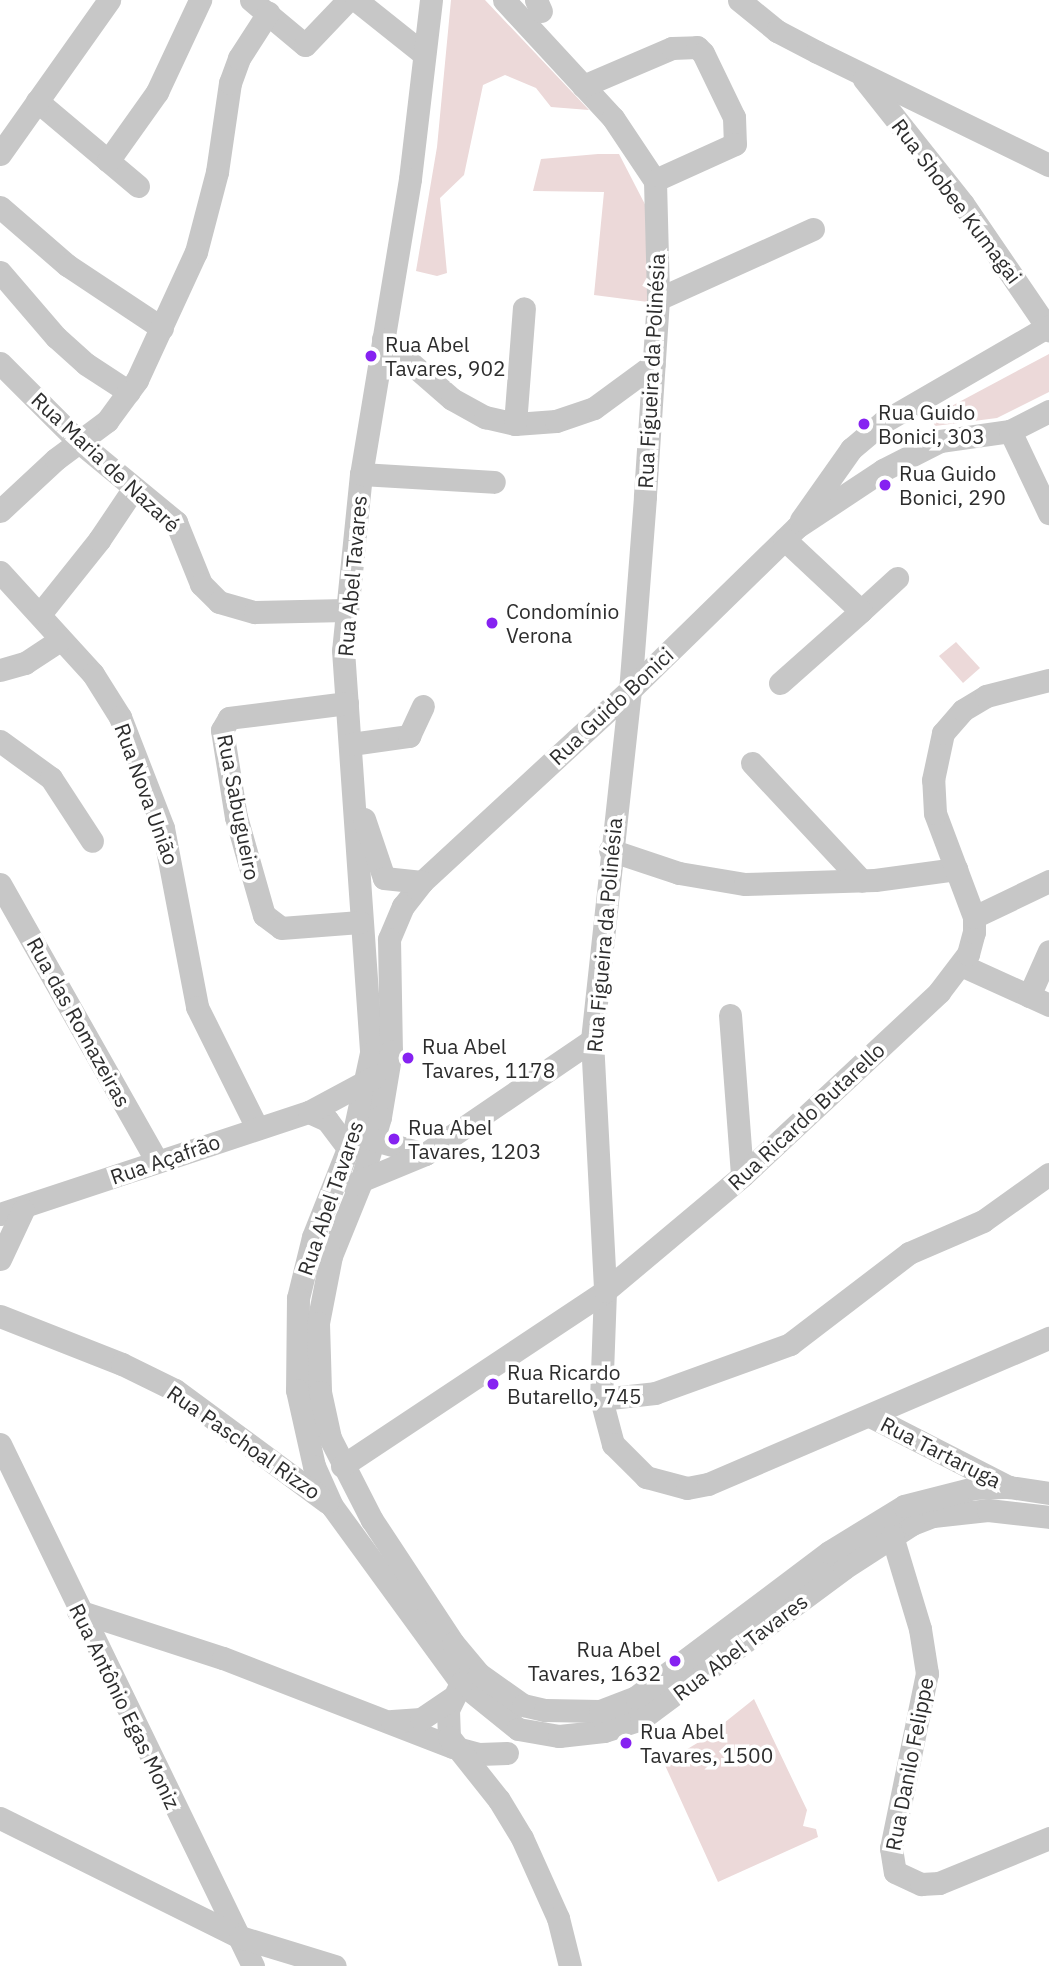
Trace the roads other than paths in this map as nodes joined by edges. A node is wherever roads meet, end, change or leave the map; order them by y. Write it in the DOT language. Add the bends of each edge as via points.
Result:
graph roads {
  1 [pos="109,0"];
  2 [pos="200,0"];
  3 [pos="348,0"];
  4 [pos="356,0"];
  5 [pos="504,0"];
  6 [pos="739,0"];
  7 [pos="425,4"];
  8 [pos="259,6"];
  9 [pos="424,54"];
  10 [pos="860,74"];
  11 [pos="583,86"];
  12 [pos="37,101"];
  13 [pos="0,154"];
  14 [pos="108,161"];
  15 [pos="1049,165"];
  16 [pos="662,177"];
  17 [pos="138,186"];
  18 [pos="0,207"];
  19 [pos="813,229"];
  20 [pos="0,272"];
  21 [pos="658,299"];
  22 [pos="524,308"];
  23 [pos="162,328"];
  24 [pos="1048,328"];
  25 [pos="383,339"];
  26 [pos="654,364"];
  27 [pos="1,365"];
  28 [pos="129,392"];
  29 [pos="1049,411"];
  30 [pos="515,424"];
  31 [pos="1010,431"];
  32 [pos="79,442"];
  33 [pos="361,474"];
  34 [pos="494,482"];
  35 [pos="134,488"];
  36 [pos="0,511"];
  37 [pos="1049,513"];
  38 [pos="790,533"];
  39 [pos="0,572"];
  40 [pos="897,578"];
  41 [pos="346,610"];
  42 [pos="861,611"];
  43 [pos="40,614"];
  44 [pos="60,640"];
  45 [pos="0,670"];
  46 [pos="1049,680"];
  47 [pos="780,683"];
  48 [pos="630,690"];
  49 [pos="347,703"];
  50 [pos="424,706"];
  51 [pos="0,741"];
  52 [pos="351,744"];
  53 [pos="752,764"];
  54 [pos="354,775"];
  55 [pos="92,841"];
  56 [pos="610,850"];
  57 [pos="956,869"];
  58 [pos="862,881"];
  59 [pos="1049,881"];
  60 [pos="422,882"];
  61 [pos="0,884"];
  62 [pos="974,916"];
  63 [pos="360,922"];
  64 [pos="1049,951"];
  65 [pos="961,965"];
  66 [pos="1039,1001"];
  67 [pos="730,1015"];
  68 [pos="592,1040"];
  69 [pos="389,1069"];
  70 [pos="368,1081"];
  71 [pos="309,1112"];
  72 [pos="257,1128"];
  73 [pos="374,1140"];
  74 [pos="349,1149"];
  75 [pos="425,1154"];
  76 [pos="157,1161"];
  77 [pos="1049,1174"];
  78 [pos="742,1176"];
  79 [pos="361,1182"];
  80 [pos="330,1191"];
  81 [pos="11,1212"];
  82 [pos="0,1259"];
  83 [pos="605,1291"];
  84 [pos="0,1316"];
  85 [pos="1049,1338"];
  86 [pos="601,1399"];
  87 [pos="873,1417"];
  88 [pos="0,1444"];
  89 [pos="342,1466"];
  90 [pos="1009,1487"];
  91 [pos="1049,1493"];
  92 [pos="332,1506"];
  93 [pos="1049,1517"];
  94 [pos="892,1536"];
  95 [pos="78,1611"];
  96 [pos="456,1691"];
  97 [pos="523,1705"];
  98 [pos="386,1722"];
  99 [pos="518,1729"];
  100 [pos="453,1747"];
  101 [pos="507,1754"];
  102 [pos="499,1800"];
  103 [pos="0,1818"];
  104 [pos="1049,1838"];
  105 [pos="240,1937"];
  106 [pos="253,1966"];
  107 [pos="335,1966"];
  108 [pos="570,1966"];
  1 -- 12 [label="street"];
  2 -- 14 [label="street" via="157,92"];
  3 -- 8 [label="street" via="305,45"];
  4 -- 9 [label="street"];
  5 -- 11 [label="street, Rua Figueira da Polinésia"];
  6 -- 10 [label="street" via="777,31"];
  7 -- 9 [label="street, Rua Abel Tavares"];
  8 -- 23 [label="street" via="230,83 217,172 199,243"];
  9 -- 25 [label="street, Rua Abel Tavares" via="408,191"];
  10 -- 15 [label="street"];
  10 -- 24 [label="street, Rua Shobee Kumagai" via="963,204"];
  11 -- 16 [label="street" via="672,48 697,47 734,117 736,137 730,148"];
  11 -- 21 [label="street, Rua Figueira da Polinésia" via="613,118 655,181"];
  12 -- 13 [label="street"];
  12 -- 14 [label="street"];
  14 -- 17 [label="street"];
  18 -- 23 [label="street" via="67,265"];
  19 -- 21 [label="street"];
  20 -- 28 [label="street" via="56,337 86,364"];
  21 -- 26 [label="street, Rua Figueira da Polinésia"];
  22 -- 30 [label="street"];
  23 -- 28 [label="street"];
  24 -- 38 [label="street, Rua Guido Bonici" via="883,422 850,449"];
  25 -- 30 [label="street" via="452,399 485,417"];
  25 -- 33 [label="street, Rua Abel Tavares"];
  26 -- 30 [label="street" via="594,408 556,421"];
  26 -- 48 [label="street, Rua Figueira da Polinésia"];
  27 -- 32 [label="street, Rua Maria de Nazaré"];
  28 -- 32 [label="street" via="107,421"];
  29 -- 31 [label="street, Rua Guido Bonici"];
  31 -- 37 [label="street"];
  31 -- 38 [label="street, Rua Guido Bonici" via="940,441 883,470"];
  32 -- 35 [label="street, Rua Maria de Nazaré"];
  32 -- 36 [label="street"];
  33 -- 34 [label="street"];
  33 -- 41 [label="street, Rua Abel Tavares"];
  35 -- 41 [label="street, Rua Maria de Nazaré" via="182,529 201,584 219,602 255,612"];
  35 -- 43 [label="street"];
  38 -- 42 [label="street"];
  38 -- 48 [label="street, Rua Guido Bonici"];
  39 -- 43 [label="street, Rua Nova União"];
  40 -- 42 [label="street"];
  41 -- 49 [label="street, Rua Abel Tavares"];
  42 -- 47 [label="street"];
  43 -- 44 [label="street, Rua Nova União"];
  44 -- 45 [label="street" via="32,659"];
  44 -- 72 [label="street, Rua Nova União" via="107,692 120,717 166,839 197,1007"];
  46 -- 57 [label="street, Rua Ricardo Butarello" via="986,696 963,710 943,733 933,780 935,813"];
  48 -- 56 [label="street, Rua Figueira da Polinésia"];
  48 -- 60 [label="street, Rua Guido Bonici"];
  49 -- 52 [label="street, Rua Abel Tavares"];
  49 -- 63 [label="street, Rua Sabugueiro" via="229,718 222,730 236,817 264,915 281,928"];
  50 -- 52 [label="street" via="409,736"];
  51 -- 55 [label="street" via="51,778"];
  52 -- 54 [label="street, Rua Abel Tavares"];
  53 -- 58 [label="street"];
  54 -- 60 [label="street" via="384,878"];
  54 -- 63 [label="street, Rua Abel Tavares"];
  56 -- 58 [label="street" via="679,873 723,881 781,885"];
  56 -- 68 [label="street, Rua Figueira da Polinésia"];
  57 -- 58 [label="street"];
  57 -- 62 [label="street, Rua Ricardo Butarello"];
  59 -- 62 [label="street"];
  60 -- 69 [label="street, Rua Abel Tavares" via="403,906 389,940"];
  61 -- 76 [label="street, Rua das Romazeiras"];
  62 -- 65 [label="street, Rua Ricardo Butarello" via="972,944"];
  63 -- 70 [label="street, Rua Abel Tavares" via="370,1025"];
  64 -- 66 [label="street"];
  65 -- 66 [label="street"];
  65 -- 78 [label="street, Rua Ricardo Butarello" via="939,992"];
  67 -- 78 [label="street"];
  68 -- 75 [label="street"];
  68 -- 83 [label="street, Rua Figueira da Polinésia"];
  69 -- 70 [label="street, Rua Açafrão"];
  69 -- 73 [label="street, Rua Abel Tavares"];
  70 -- 71 [label="street, Rua Açafrão"];
  70 -- 74 [label="street, Rua Abel Tavares"];
  71 -- 72 [label="street, Rua Açafrão"];
  71 -- 74 [label="street" via="327,1120"];
  72 -- 76 [label="street, Rua Açafrão"];
  73 -- 75 [label="street"];
  73 -- 79 [label="street, Rua Abel Tavares"];
  74 -- 80 [label="street, Rua Abel Tavares"];
  75 -- 79 [label="street"];
  76 -- 81 [label="street, Rua Açafrão"];
  77 -- 86 [label="street" via="983,1221 909,1252 790,1344 655,1393"];
  78 -- 83 [label="street, Rua Ricardo Butarello"];
  79 -- 80 [label="street"];
  79 -- 89 [label="street, Rua Abel Tavares" via="331,1256 318,1323 323,1414"];
  80 -- 92 [label="street, Rua Abel Tavares" via="300,1281 294,1356 307,1444"];
  81 -- 82 [label="street"];
  83 -- 86 [label="street, Rua Figueira da Polinésia"];
  83 -- 89 [label="street, Rua Ricardo Butarello"];
  84 -- 92 [label="street, Rua Paschoal Rizzo" via="122,1364 175,1391"];
  85 -- 87 [label="street, Rua Figueira da Polinésia"];
  86 -- 87 [label="street, Rua Figueira da Polinésia" via="613,1444 631,1466 646,1477 687,1488 761,1465"];
  87 -- 90 [label="street, Rua Tartaruga"];
  88 -- 95 [label="street, Rua Antônio Egas Moniz"];
  89 -- 97 [label="street, Rua Abel Tavares" via="453,1643 479,1674"];
  90 -- 91 [label="street, Rua Abel Tavares"];
  90 -- 97 [label="street, Rua Abel Tavares" via="946,1493 880,1517 636,1698 617,1706 564,1713"];
  92 -- 96 [label="street, Rua Abel Tavares"];
  93 -- 94 [label="street, Rua Abel Tavares" via="1015,1511 958,1512 933,1516"];
  94 -- 99 [label="street, Rua Abel Tavares" via="641,1718 586,1734 559,1736"];
  94 -- 104 [label="street, Rua Danilo Felippe" via="920,1629 927,1674 891,1848 895,1872 921,1884 939,1883"];
  95 -- 98 [label="street" via="223,1658"];
  95 -- 105 [label="street, Rua Antônio Egas Moniz"];
  96 -- 98 [label="street" via="421,1719"];
  96 -- 99 [label="street, Rua Abel Tavares"];
  96 -- 100 [label="street" via="447,1718"];
  97 -- 99 [label="street"];
  98 -- 100 [label="street"];
  99 -- 101 [label="street"];
  100 -- 101 [label="street" via="479,1754"];
  100 -- 102 [label="street"];
  101 -- 102 [label="street" via="498,1782"];
  102 -- 108 [label="street" via="540,1874"];
  103 -- 105 [label="street"];
  105 -- 106 [label="street, Rua Antônio Egas Moniz"];
  105 -- 107 [label="street"];
}
